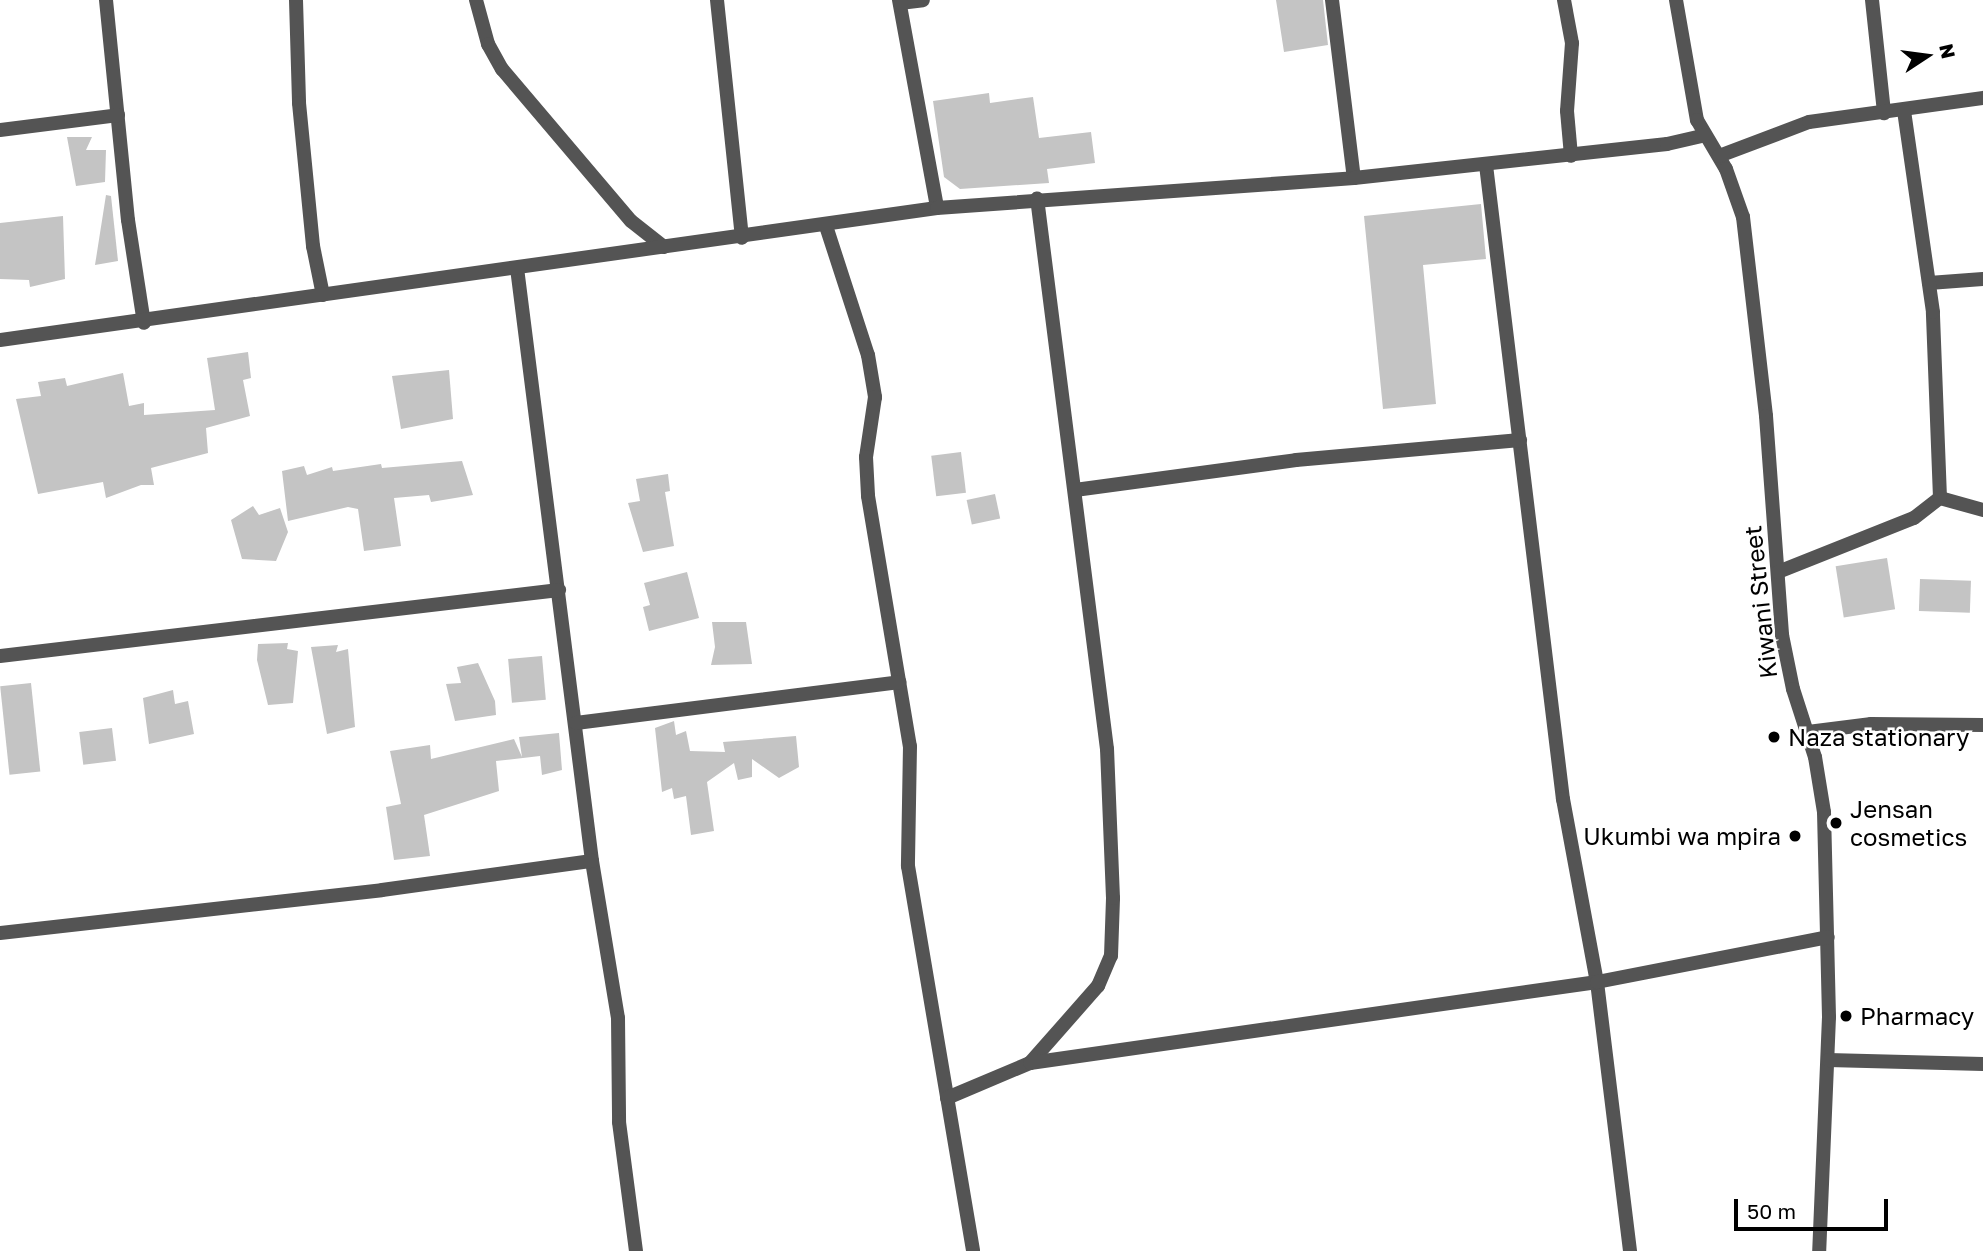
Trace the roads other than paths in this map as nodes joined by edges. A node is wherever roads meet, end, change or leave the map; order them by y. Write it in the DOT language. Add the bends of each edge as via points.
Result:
graph roads {
  1 [pos="106,0"];
  2 [pos="296,0"];
  3 [pos="476,0"];
  4 [pos="717,0"];
  5 [pos="923,0"];
  6 [pos="1332,0"];
  7 [pos="1564,0"];
  8 [pos="1676,0"];
  9 [pos="1872,0"];
  10 [pos="900,2"];
  11 [pos="1983,98"];
  12 [pos="1904,111"];
  13 [pos="1884,113"];
  14 [pos="118,115"];
  15 [pos="0,130"];
  16 [pos="1705,135"];
  17 [pos="1571,156"];
  18 [pos="1719,156"];
  19 [pos="1486,165"];
  20 [pos="1354,178"];
  21 [pos="1037,198"];
  22 [pos="937,208"];
  23 [pos="827,226"];
  24 [pos="742,238"];
  25 [pos="664,247"];
  26 [pos="517,268"];
  27 [pos="1983,279"];
  28 [pos="1929,283"];
  29 [pos="323,295"];
  30 [pos="144,323"];
  31 [pos="0,340"];
  32 [pos="1520,440"];
  33 [pos="1075,490"];
  34 [pos="1940,498"];
  35 [pos="1983,510"];
  36 [pos="1778,572"];
  37 [pos="559,590"];
  38 [pos="0,656"];
  39 [pos="899,681"];
  40 [pos="576,723"];
  41 [pos="1983,725"];
  42 [pos="1808,732"];
  43 [pos="592,861"];
  44 [pos="0,933"];
  45 [pos="1828,937"];
  46 [pos="1597,982"];
  47 [pos="1828,1060"];
  48 [pos="1030,1063"];
  49 [pos="1983,1063"];
  50 [pos="947,1098"];
  51 [pos="636,1251"];
  52 [pos="973,1251"];
  53 [pos="1630,1251"];
  54 [pos="1819,1251"];
  1 -- 14 [label="street"];
  2 -- 29 [label="street" via="303,142"];
  3 -- 25 [label="street" via="488,44 502,69 631,221"];
  4 -- 24 [label="street"];
  5 -- 10 [label="street"];
  6 -- 20 [label="street"];
  7 -- 17 [label="street" via="1572,43 1567,111"];
  8 -- 16 [label="street, Kiwani Street" via="1692,99"];
  9 -- 13 [label="street"];
  10 -- 22 [label="street"];
  11 -- 12 [label="street"];
  12 -- 13 [label="street"];
  12 -- 28 [label="street"];
  13 -- 18 [label="street" via="1809,122"];
  14 -- 15 [label="street"];
  14 -- 30 [label="street"];
  16 -- 17 [label="street"];
  16 -- 18 [label="street, Kiwani Street"];
  17 -- 19 [label="street"];
  18 -- 36 [label="street, Kiwani Street" via="1735,191 1748,243"];
  19 -- 20 [label="street"];
  19 -- 32 [label="street"];
  20 -- 21 [label="street"];
  21 -- 22 [label="street"];
  21 -- 33 [label="street"];
  22 -- 23 [label="street"];
  23 -- 24 [label="street"];
  23 -- 39 [label="street" via="868,355 875,397 866,457 868,496"];
  24 -- 25 [label="street"];
  25 -- 26 [label="street"];
  26 -- 29 [label="street"];
  26 -- 37 [label="street"];
  27 -- 28 [label="street"];
  28 -- 34 [label="street"];
  29 -- 30 [label="street"];
  30 -- 31 [label="street"];
  32 -- 33 [label="street" via="1296,460"];
  32 -- 46 [label="street" via="1563,799"];
  33 -- 48 [label="street" via="1109,776 1111,956 1098,986"];
  34 -- 35 [label="street"];
  34 -- 36 [label="street" via="1914,517"];
  36 -- 42 [label="street, Kiwani Street" via="1785,657"];
  37 -- 38 [label="street"];
  37 -- 40 [label="street"];
  39 -- 40 [label="street"];
  39 -- 50 [label="street" via="910,746 908,866"];
  40 -- 43 [label="street"];
  41 -- 42 [label="street" via="1871,724"];
  42 -- 45 [label="street, Kiwani Street" via="1824,812"];
  43 -- 44 [label="street"];
  43 -- 51 [label="street" via="618,1018 619,1122"];
  45 -- 46 [label="street"];
  45 -- 47 [label="street, Kiwani Street"];
  46 -- 48 [label="street"];
  46 -- 53 [label="street"];
  47 -- 49 [label="street"];
  47 -- 54 [label="street, Kiwani Street"];
  48 -- 50 [label="street"];
  50 -- 52 [label="street"];
}
